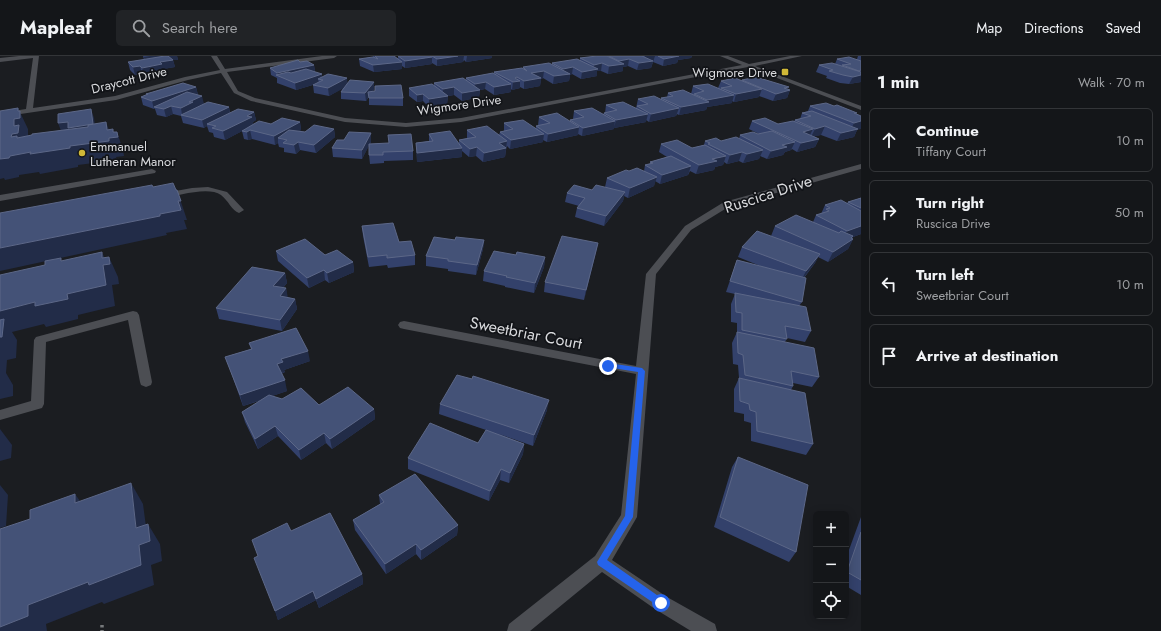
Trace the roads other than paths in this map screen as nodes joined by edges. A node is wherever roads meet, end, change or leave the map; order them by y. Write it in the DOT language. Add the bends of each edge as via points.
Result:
graph roads {
  1 [pos="34,56"];
  2 [pos="214,56"];
  3 [pos="334,56"];
  4 [pos="723,56"];
  5 [pos="798,56"];
  6 [pos="0,60"];
  7 [pos="747,65"];
  8 [pos="223,71"];
  9 [pos="861,108"];
  10 [pos="29,111"];
  11 [pos="0,114"];
  12 [pos="861,166"];
  13 [pos="152,171"];
  14 [pos="0,198"];
  15 [pos="153,198"];
  16 [pos="239,210"];
  17 [pos="404,325"];
  18 [pos="642,371"];
  19 [pos="146,382"];
  20 [pos="0,415"];
  21 [pos="601,562"];
  22 [pos="516,631"];
  23 [pos="708,631"];
  1 -- 6 [label="street"];
  1 -- 10 [label="street"];
  2 -- 8 [label="street, Wigmore Drive"];
  3 -- 8 [label="street, Draycott Drive"];
  4 -- 7 [label="street"];
  5 -- 7 [label="street, Wigmore Drive"];
  7 -- 8 [label="street, Wigmore Drive" via="461,120 406,124 344,120 253,100 236,92"];
  7 -- 9 [label="street"];
  8 -- 10 [label="street, Draycott Drive" via="187,78 116,98"];
  10 -- 11 [label="street, Draycott Drive"];
  12 -- 18 [label="street, Ruscica Drive" via="727,204 688,228 651,274"];
  13 -- 14 [label="street"];
  15 -- 16 [label="street" via="210,190 223,193"];
  17 -- 18 [label="street, Sweetbriar Court"];
  18 -- 21 [label="street, Ruscica Drive" via="629,517"];
  19 -- 20 [label="street" via="133,315 40,340 37,404"];
  21 -- 22 [label="street, Ruscica Drive"];
  21 -- 23 [label="street"];
}
